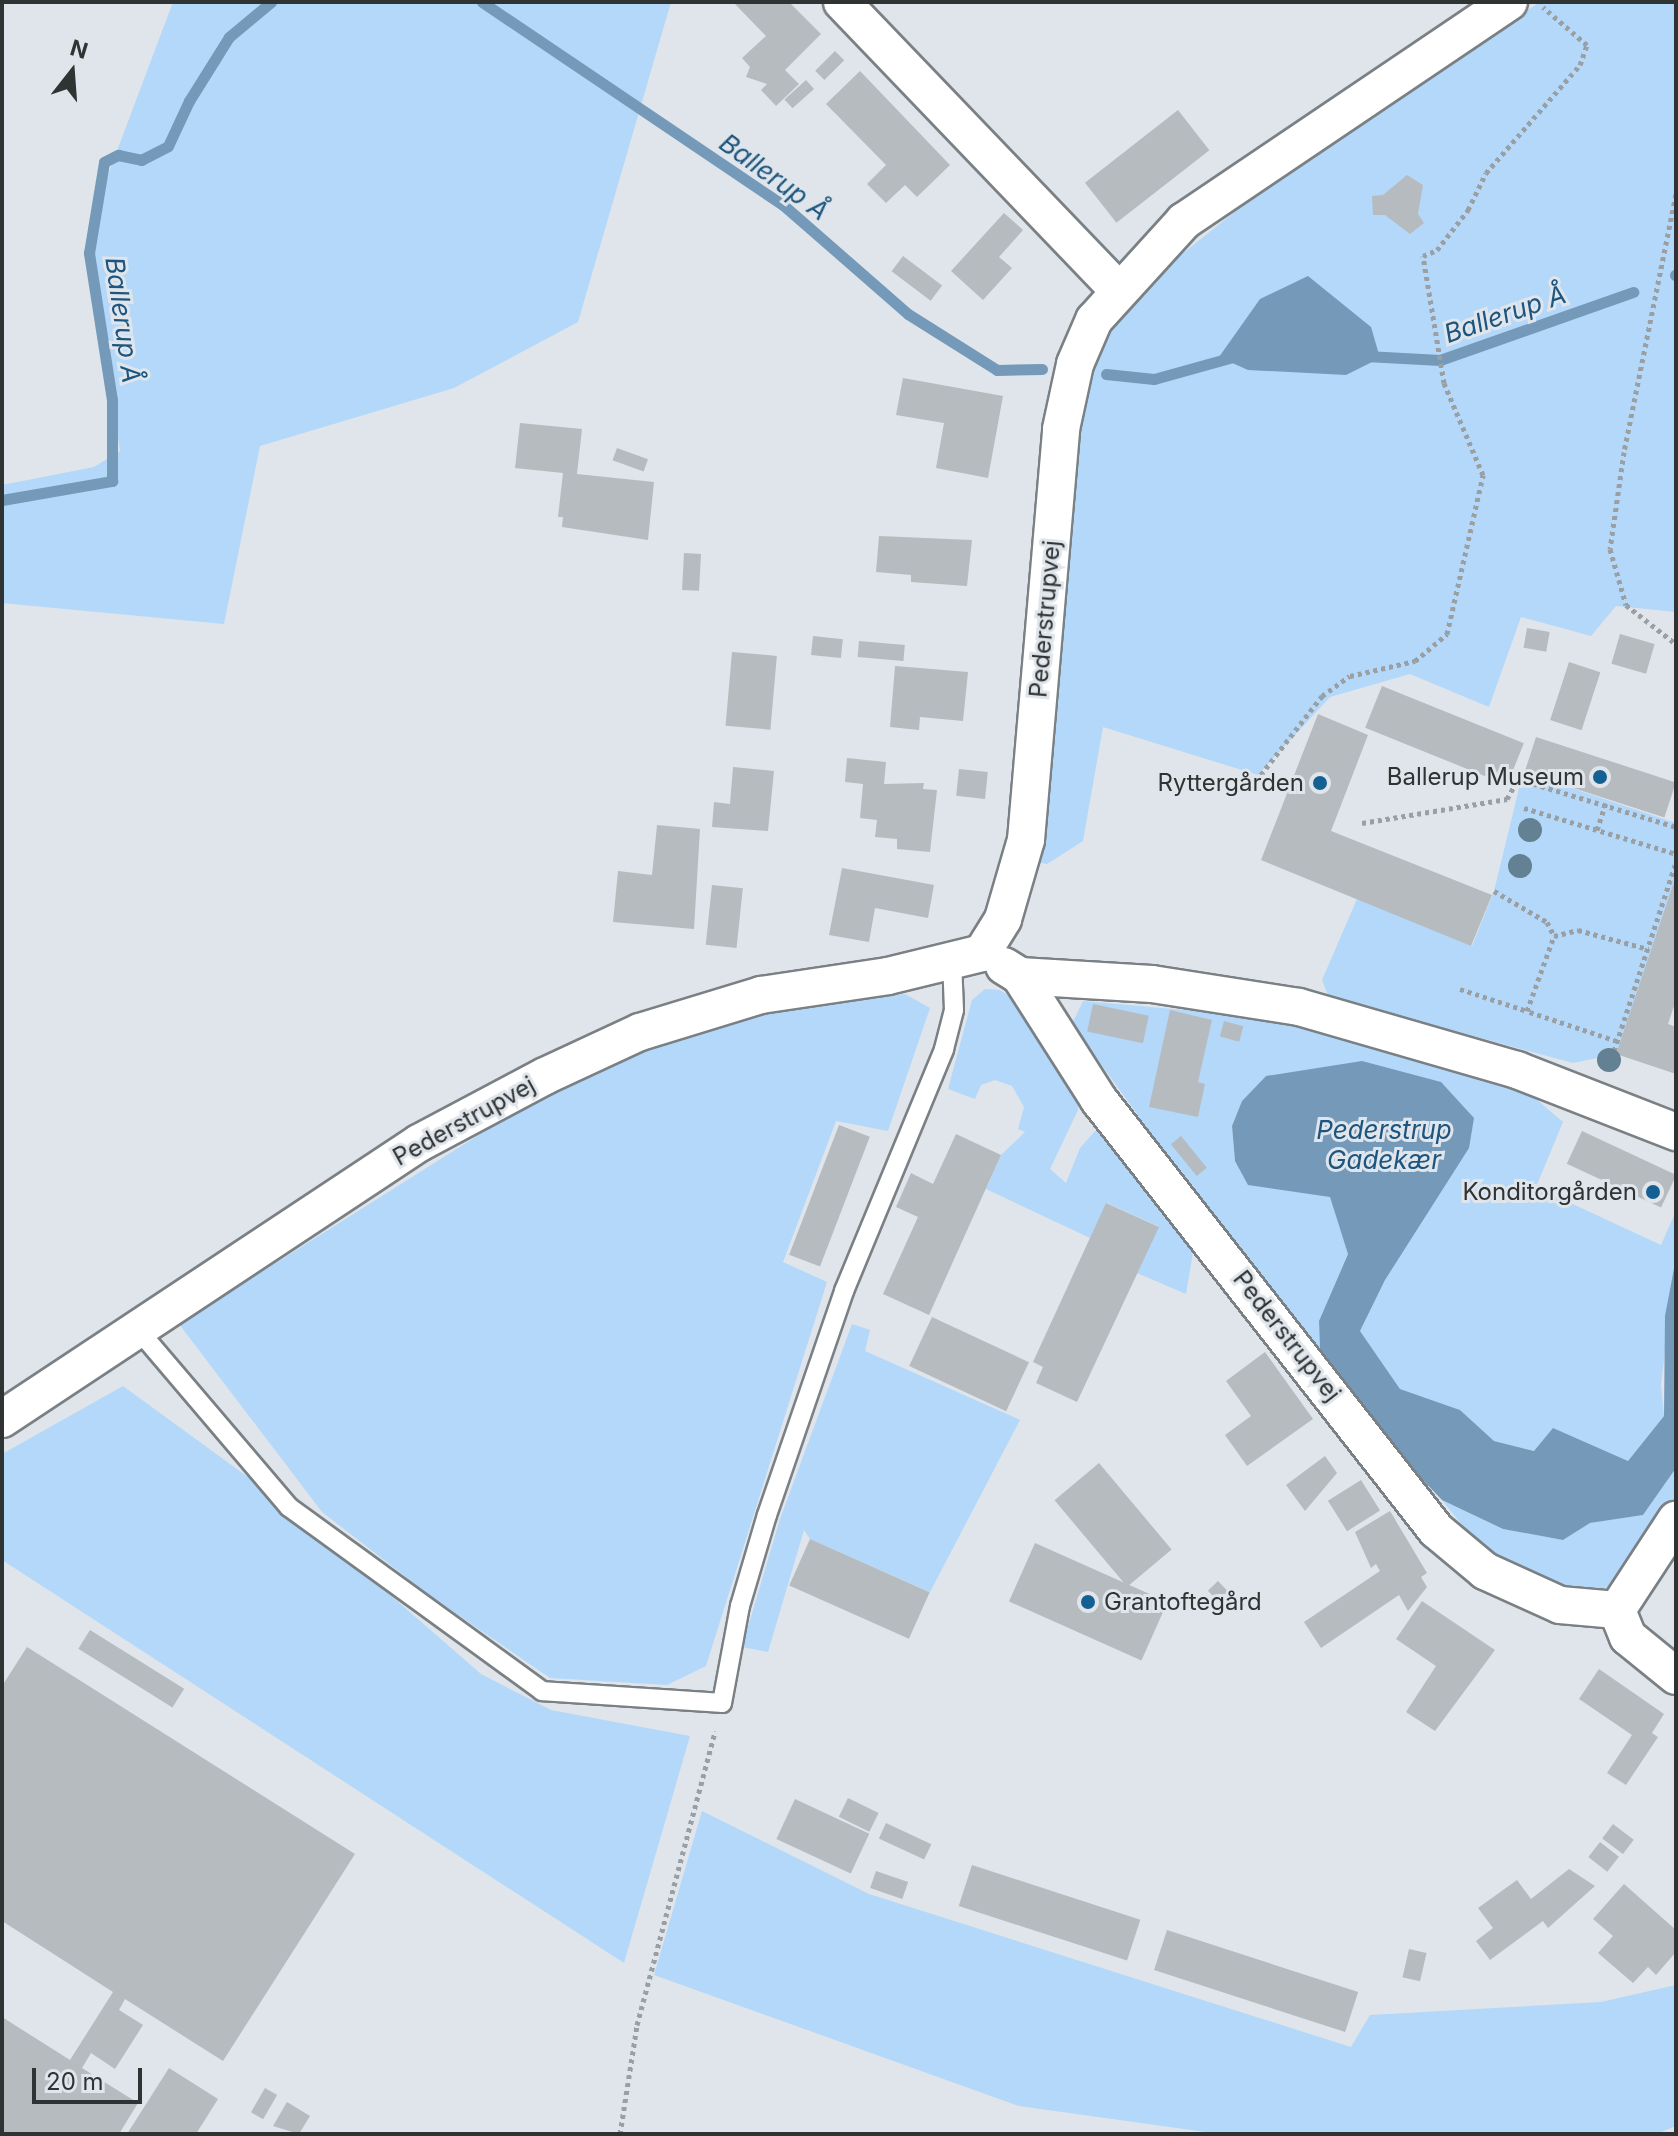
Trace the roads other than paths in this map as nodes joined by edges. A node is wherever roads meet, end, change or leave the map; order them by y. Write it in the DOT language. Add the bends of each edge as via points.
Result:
graph roads {
  1 [pos="842,2"];
  2 [pos="1509,2"];
  3 [pos="1118,290"];
  4 [pos="967,957"];
  5 [pos="1020,976"];
  6 [pos="1676,1132"];
  7 [pos="140,1332"];
  8 [pos="2,1419"];
  9 [pos="1676,1520"];
  10 [pos="1617,1610"];
  11 [pos="1676,1676"];
  1 -- 3 [label="street"];
  2 -- 3 [label="street, Pederstrupvej" via="1184,221"];
  3 -- 4 [label="street, Pederstrupvej" via="1094,320 1075,364 1061,429 1026,840 1003,919"];
  4 -- 5 [label="street, Pederstrupvej"];
  4 -- 7 [label="street, Pederstrupvej" via="761,995 640,1032 419,1143"];
  4 -- 7 [label="lane" via="944,1049 844,1291 767,1515 740,1606 722,1703 542,1691 289,1507"];
  5 -- 6 [label="street, Pederstrupvej" via="1152,984 1299,1007 1517,1070"];
  5 -- 10 [label="street, Pederstrupvej" via="1099,1100 1436,1530 1485,1571 1542,1598"];
  7 -- 8 [label="street, Pederstrupvej"];
  9 -- 10 [label="street"];
  10 -- 11 [label="street" via="1628,1637"];
}
